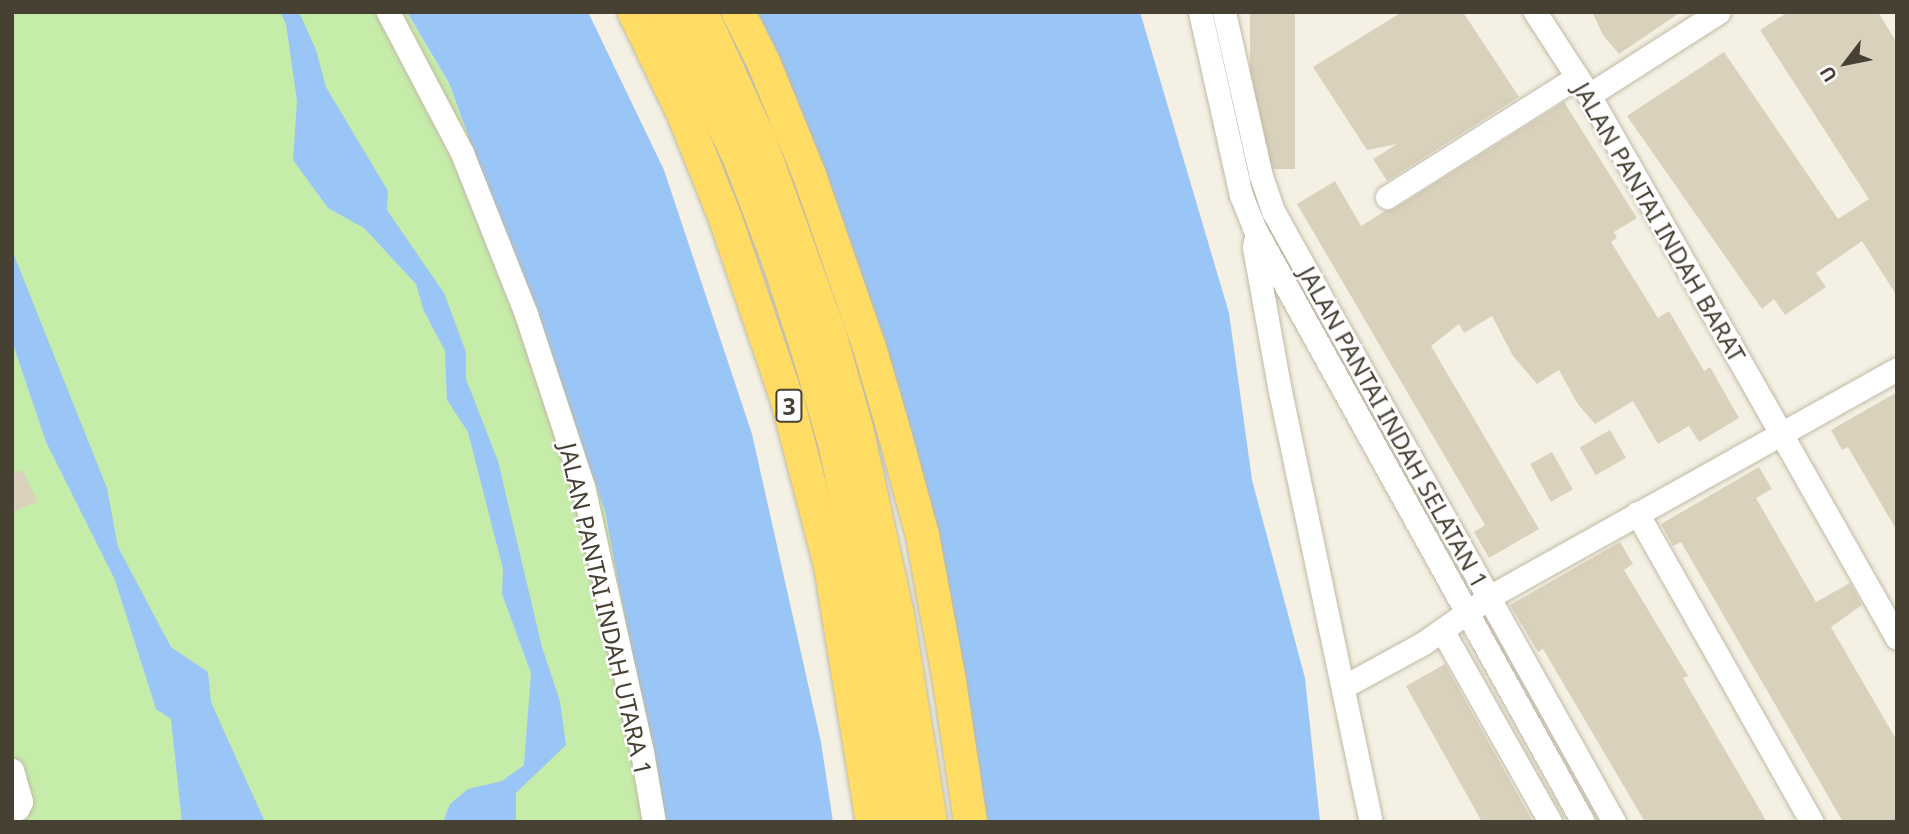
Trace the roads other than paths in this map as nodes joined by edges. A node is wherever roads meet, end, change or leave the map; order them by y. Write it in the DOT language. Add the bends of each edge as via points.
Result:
graph roads {
  1 [pos="388,12"];
  2 [pos="634,12"];
  3 [pos="670,12"];
  4 [pos="701,12"];
  5 [pos="738,12"];
  6 [pos="1200,12"];
  7 [pos="1224,12"];
  8 [pos="1535,12"];
  9 [pos="1719,12"];
  10 [pos="1583,86"];
  11 [pos="1387,197"];
  12 [pos="1258,234"];
  13 [pos="1897,369"];
  14 [pos="1781,433"];
  15 [pos="1637,513"];
  16 [pos="1489,597"];
  17 [pos="1467,615"];
  18 [pos="1442,631"];
  19 [pos="1897,638"];
  20 [pos="1349,684"];
  21 [pos="12,770"];
  22 [pos="12,806"];
  23 [pos="653,822"];
  24 [pos="872,822"];
  25 [pos="900,822"];
  26 [pos="930,822"];
  27 [pos="970,822"];
  28 [pos="1371,822"];
  29 [pos="1387,822"];
  30 [pos="1550,822"];
  31 [pos="1583,822"];
  32 [pos="1614,822"];
  33 [pos="1812,822"];
  1 -- 23 [label="street, JALAN PANTAI INDAH UTARA 1" via="462,153 526,314 574,460 642,752"];
  2 -- 24 [label="highway, 3" via="682,111 725,218 787,400 830,565"];
  3 -- 25 [label="highway, 3" via="740,160 779,263 834,442 852,525"];
  4 -- 26 [label="highway" via="759,139 829,333 856,428 897,615"];
  5 -- 27 [label="highway" via="809,175 895,436 922,535"];
  6 -- 12 [label="street, JALAN PANTAI INDAH SELATAN 1" via="1241,195"];
  7 -- 16 [label="street, JALAN PANTAI INDAH SELATAN 1" via="1273,211"];
  8 -- 10 [label="street, JALAN PANTAI INDAH BARAT"];
  9 -- 10 [label="street"];
  10 -- 11 [label="street"];
  10 -- 14 [label="street, JALAN PANTAI INDAH BARAT"];
  12 -- 17 [label="street, JALAN PANTAI INDAH SELATAN 1"];
  12 -- 20 [label="street" via="1254,247 1280,391"];
  13 -- 14 [label="street"];
  14 -- 15 [label="street"];
  14 -- 19 [label="street, JALAN PANTAI INDAH BARAT"];
  15 -- 16 [label="street"];
  15 -- 33 [label="street"];
  16 -- 17 [label="street"];
  16 -- 32 [label="street, JALAN PANTAI INDAH SELATAN 1"];
  17 -- 18 [label="street"];
  17 -- 31 [label="street, JALAN PANTAI INDAH SELATAN 1"];
  18 -- 20 [label="street"];
  18 -- 30 [label="street"];
  20 -- 28 [label="street"];
  20 -- 29 [label="street"];
  21 -- 22 [label="street" via="20,798 20,806"];
}
